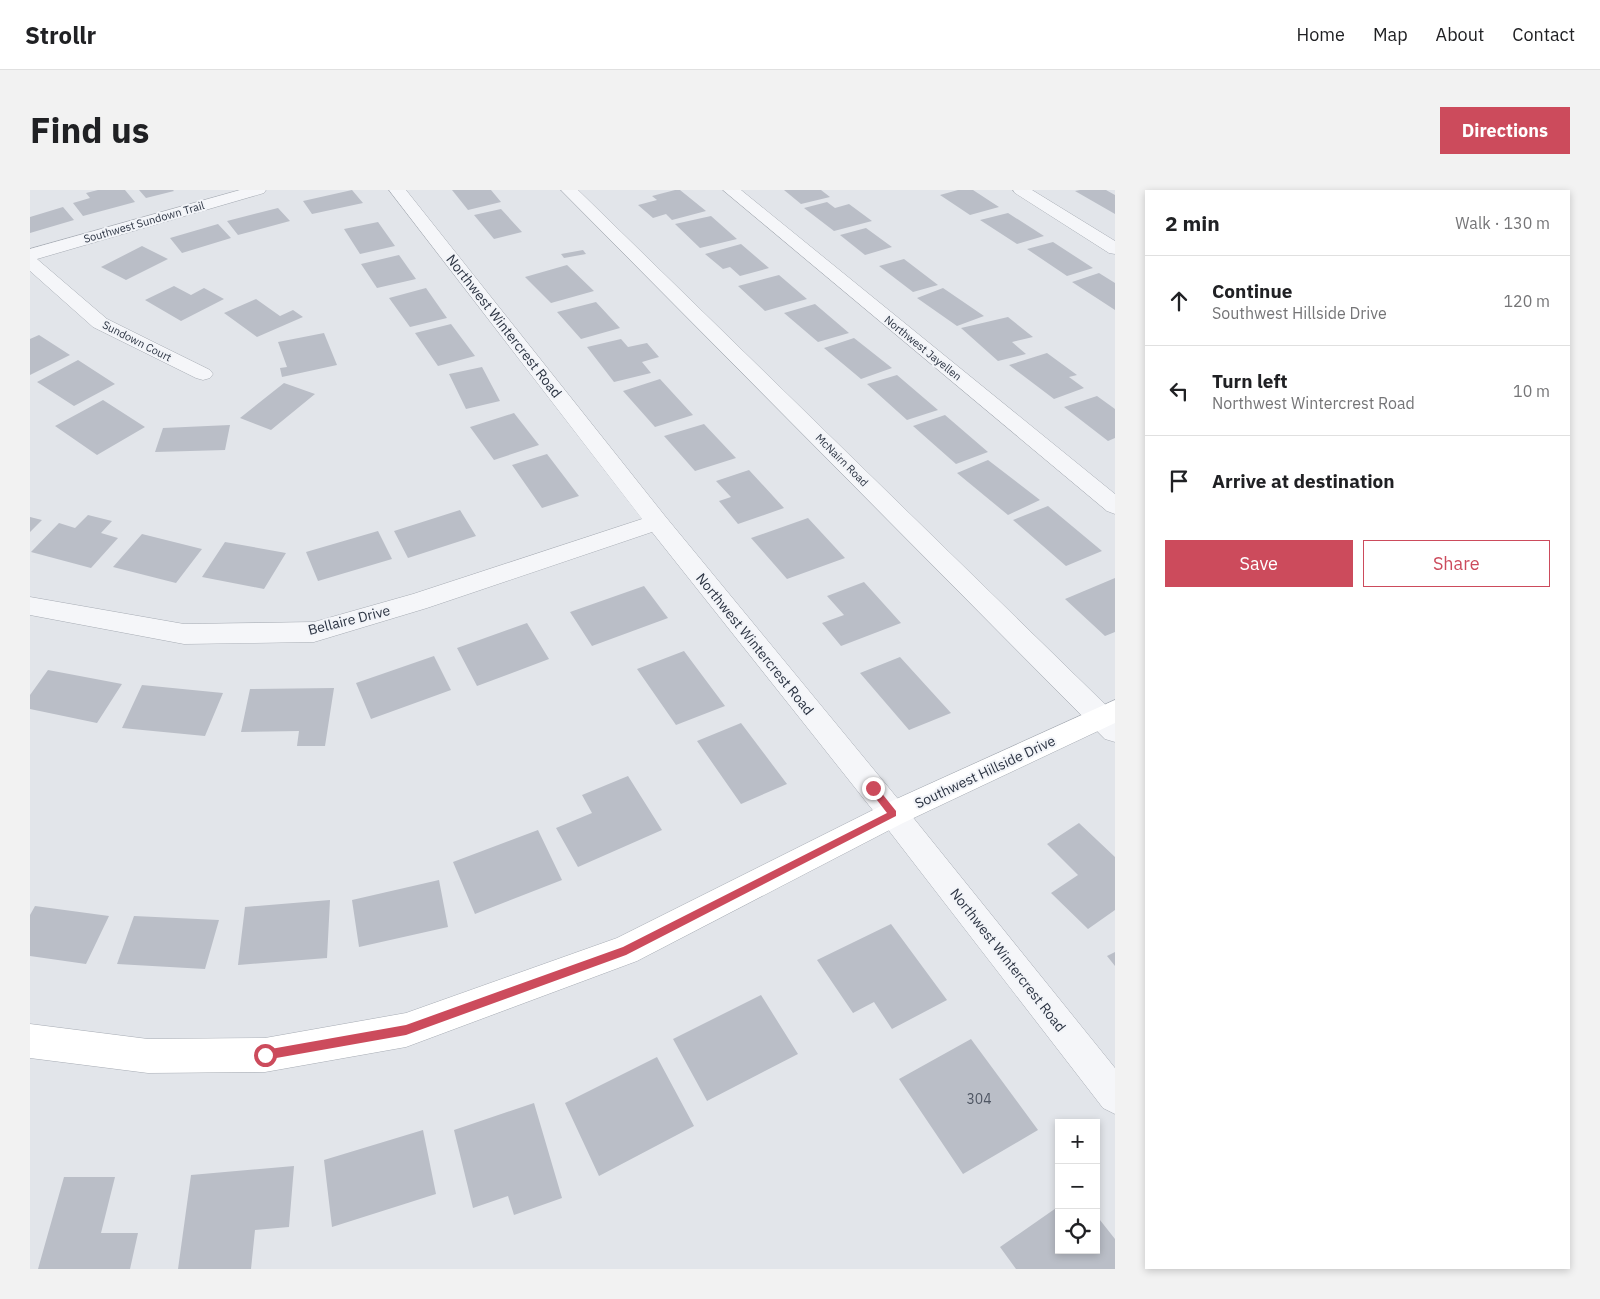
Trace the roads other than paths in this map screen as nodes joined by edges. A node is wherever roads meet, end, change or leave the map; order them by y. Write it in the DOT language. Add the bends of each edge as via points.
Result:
graph roads {
  1 [pos="258,190"];
  2 [pos="397,190"];
  3 [pos="569,190"];
  4 [pos="731,190"];
  5 [pos="1021,190"];
  6 [pos="1115,249"];
  7 [pos="30,255"];
  8 [pos="30,262"];
  9 [pos="203,374"];
  10 [pos="1115,506"];
  11 [pos="657,522"];
  12 [pos="30,606"];
  13 [pos="1111,720"];
  14 [pos="893,814"];
  15 [pos="30,1041"];
  16 [pos="1115,1096"];
  1 -- 7 [label="street, Southwest Sundown Trail"];
  2 -- 11 [label="street, Northwest Wintercrest Road"];
  3 -- 13 [label="street, McNairn Road"];
  4 -- 10 [label="street, Northwest Jayellen"];
  5 -- 6 [label="street"];
  8 -- 9 [label="street, Sundown Court" via="100,323"];
  11 -- 12 [label="street, Bellaire Drive" via="418,602 314,632 184,634"];
  11 -- 14 [label="street, Northwest Wintercrest Road"];
  13 -- 14 [label="street, Southwest Hillside Drive"];
  14 -- 15 [label="street, Southwest Hillside Drive" via="626,950 406,1030 265,1055 148,1056"];
  14 -- 16 [label="street, Northwest Wintercrest Road"];
}
